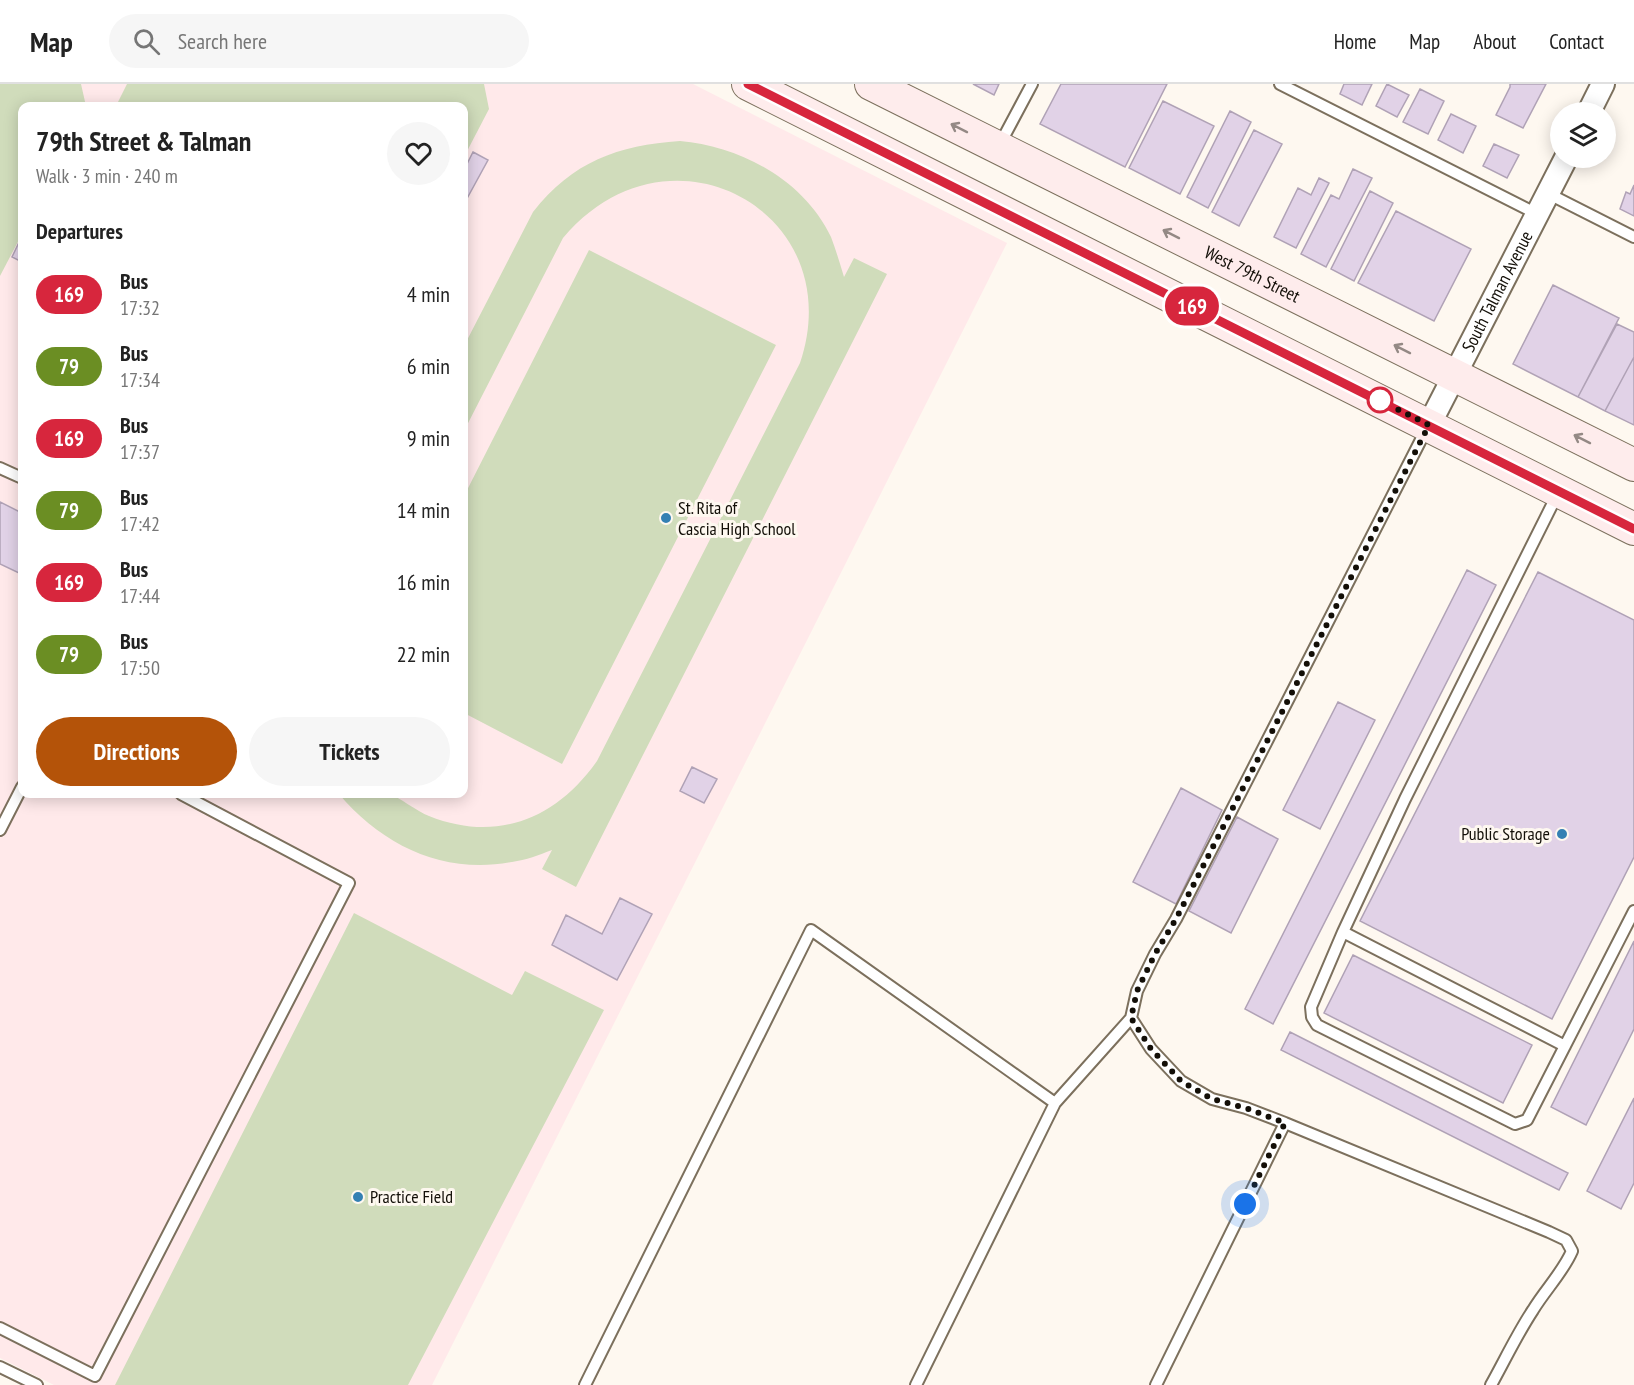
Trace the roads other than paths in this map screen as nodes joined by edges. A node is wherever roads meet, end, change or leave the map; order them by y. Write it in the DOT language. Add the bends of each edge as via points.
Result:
graph roads {
  1 [pos="748,84"];
  2 [pos="871,84"];
  3 [pos="1032,84"];
  4 [pos="1280,84"];
  5 [pos="1603,84"];
  6 [pos="1594,102"];
  7 [pos="998,147"];
  8 [pos="1561,168"];
  9 [pos="1547,193"];
  10 [pos="1537,214"];
  11 [pos="1634,237"];
  12 [pos="1454,375"];
  13 [pos="1429,425"];
  14 [pos="1634,465"];
  15 [pos="0,468"];
  16 [pos="18,476"];
  17 [pos="1559,491"];
  18 [pos="1634,529"];
  19 [pos="18,795"];
  20 [pos="189,798"];
  21 [pos="0,830"];
  22 [pos="1634,911"];
  23 [pos="1343,932"];
  24 [pos="1131,1018"];
  25 [pos="1565,1046"];
  26 [pos="1055,1103"];
  27 [pos="1285,1123"];
  28 [pos="0,1328"];
  29 [pos="0,1367"];
  30 [pos="38,1385"];
  31 [pos="585,1385"];
  32 [pos="916,1385"];
  33 [pos="1156,1385"];
  34 [pos="1491,1385"];
  1 -- 13 [label="main road"];
  7 -- 2 [label="main road, West 79th Street, one-way"];
  3 -- 7 [label="lane"];
  4 -- 10 [label="lane"];
  5 -- 6 [label="street"];
  12 -- 7 [label="main road, West 79th Street, one-way"];
  8 -- 9 [label="street, South Talman Avenue"];
  9 -- 10 [label="street, South Talman Avenue"];
  9 -- 11 [label="lane"];
  10 -- 12 [label="street, South Talman Avenue"];
  12 -- 13 [label="street, South Talman Avenue"];
  14 -- 12 [label="main road, West 79th Street, one-way"];
  13 -- 17 [label="main road"];
  13 -- 24 [label="lane" via="1155,954 1137,991"];
  15 -- 16 [label="lane"];
  17 -- 18 [label="main road"];
  17 -- 23 [label="lane"];
  19 -- 21 [label="lane"];
  20 -- 28 [label="lane" via="349,883 95,1376"];
  22 -- 25 [label="lane"];
  23 -- 25 [label="lane"];
  23 -- 25 [label="lane" via="1311,1007 1317,1025 1515,1124 1527,1120"];
  24 -- 26 [label="lane"];
  24 -- 27 [label="lane" via="1151,1049 1181,1081 1212,1099"];
  26 -- 31 [label="lane" via="811,930"];
  26 -- 32 [label="lane"];
  27 -- 33 [label="lane"];
  27 -- 34 [label="lane" via="1566,1240 1572,1251 1567,1263 1532,1311"];
  29 -- 30 [label="lane"];
}
